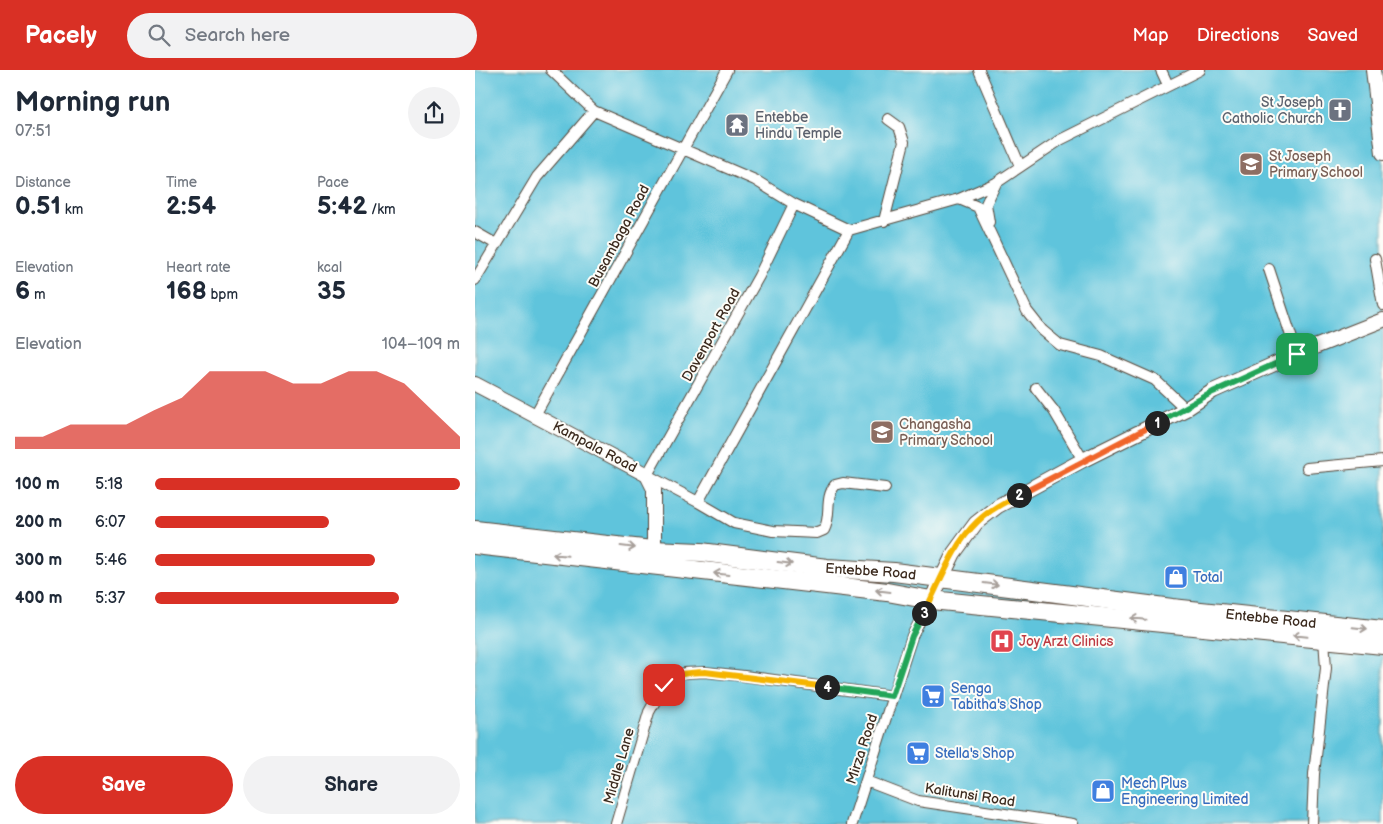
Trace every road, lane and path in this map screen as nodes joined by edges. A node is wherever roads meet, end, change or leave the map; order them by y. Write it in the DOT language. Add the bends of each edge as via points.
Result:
graph roads {
  1 [pos="551,70"];
  2 [pos="727,70"];
  3 [pos="979,70"];
  4 [pos="1161,70"];
  5 [pos="1200,70"];
  6 [pos="1373,70"];
  7 [pos="1167,85"];
  8 [pos="594,111"];
  9 [pos="887,119"];
  10 [pos="683,147"];
  11 [pos="1383,153"];
  12 [pos="1020,166"];
  13 [pos="996,183"];
  14 [pos="959,198"];
  15 [pos="794,204"];
  16 [pos="885,220"];
  17 [pos="849,230"];
  18 [pos="990,230"];
  19 [pos="475,232"];
  20 [pos="496,244"];
  21 [pos="1375,259"];
  22 [pos="1269,269"];
  23 [pos="475,280"];
  24 [pos="1383,304"];
  25 [pos="1383,320"];
  26 [pos="1297,354"];
  27 [pos="475,384"];
  28 [pos="1036,388"];
  29 [pos="1186,409"];
  30 [pos="535,415"];
  31 [pos="1083,460"];
  32 [pos="1383,461"];
  33 [pos="1307,468"];
  34 [pos="647,476"];
  35 [pos="885,488"];
  36 [pos="699,502"];
  37 [pos="475,530"];
  38 [pos="475,546"];
  39 [pos="652,550"];
  40 [pos="942,578"];
  41 [pos="931,600"];
  42 [pos="1383,630"];
  43 [pos="1324,639"];
  44 [pos="1383,645"];
  45 [pos="892,696"];
  46 [pos="865,781"];
  47 [pos="616,824"];
  48 [pos="852,824"];
  49 [pos="1073,824"];
  50 [pos="1313,824"];
  1 -- 8 [label="street"];
  2 -- 10 [label="street, Busambaga Road"];
  3 -- 12 [label="street"];
  4 -- 7 [label="street"];
  5 -- 7 [label="street"];
  6 -- 11 [label="street"];
  7 -- 12 [label="street" via="1059,140"];
  8 -- 10 [label="street"];
  8 -- 20 [label="street" via="537,176"];
  9 -- 16 [label="street" via="899,127 904,142"];
  10 -- 15 [label="street" via="755,180"];
  10 -- 30 [label="street, Busambaga Road"];
  12 -- 13 [label="street"];
  13 -- 14 [label="street"];
  13 -- 18 [label="street" via="986,204"];
  14 -- 16 [label="street"];
  14 -- 18 [label="street" via="978,207"];
  15 -- 17 [label="street"];
  15 -- 34 [label="street, Davenport Road" via="759,276"];
  16 -- 17 [label="street"];
  17 -- 36 [label="street"];
  18 -- 29 [label="street" via="1027,311 1043,330 1061,345 1101,356 1155,380"];
  19 -- 20 [label="street"];
  20 -- 23 [label="street"];
  21 -- 24 [label="street"];
  22 -- 26 [label="street"];
  25 -- 26 [label="street"];
  26 -- 29 [label="street" via="1213,392"];
  27 -- 30 [label="street, Kampala Road"];
  28 -- 31 [label="street" via="1054,411"];
  29 -- 31 [label="street"];
  30 -- 34 [label="street, Kampala Road"];
  31 -- 40 [label="street" via="998,506 976,522 953,553"];
  32 -- 33 [label="street"];
  34 -- 36 [label="street"];
  34 -- 39 [label="street, Kampala Road" via="654,489 655,542"];
  35 -- 36 [label="street" via="835,485 828,499 827,524 817,533 773,531 734,523"];
  37 -- 39 [label="highway, Entebbe Road, one-way"];
  41 -- 38 [label="highway, Entebbe Road, one-way" via="887,592"];
  39 -- 40 [label="highway, Entebbe Road, one-way" via="701,552"];
  40 -- 41 [label="street"];
  40 -- 42 [label="highway, Entebbe Road, one-way" via="1172,608"];
  43 -- 41 [label="highway, Entebbe Road, one-way"];
  41 -- 45 [label="street, Mirza Road" via="912,636"];
  43 -- 44 [label="highway, Entebbe Road"];
  43 -- 50 [label="street" via="1326,668 1314,774"];
  45 -- 46 [label="street, Mirza Road"];
  45 -- 47 [label="street, Middle Lane" via="744,676 685,673 672,676 649,712"];
  46 -- 48 [label="street, Mirza Road"];
  46 -- 49 [label="street, Kalitunsi Road" via="918,801"];
}
